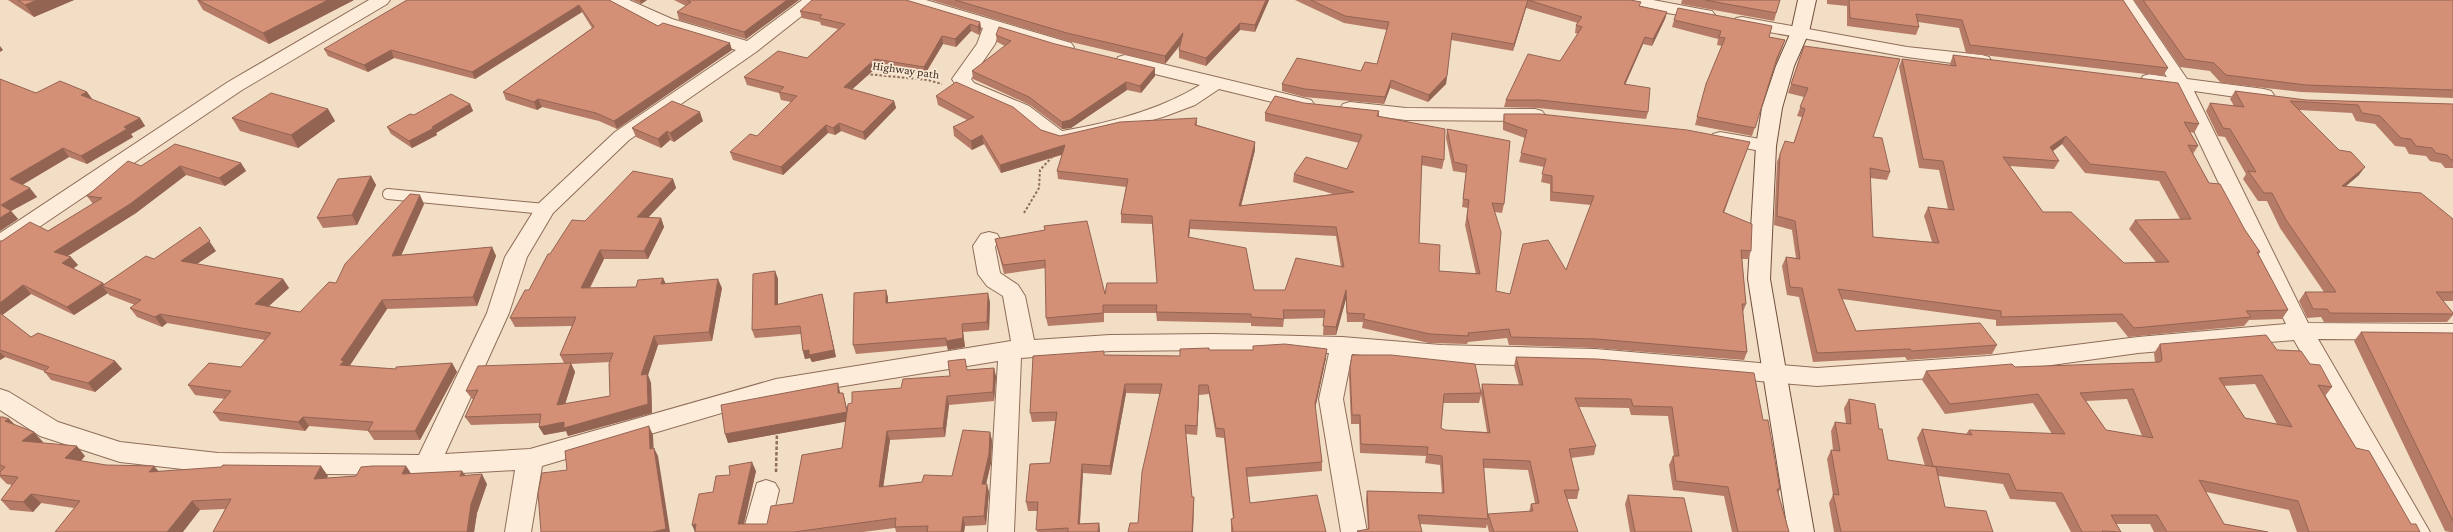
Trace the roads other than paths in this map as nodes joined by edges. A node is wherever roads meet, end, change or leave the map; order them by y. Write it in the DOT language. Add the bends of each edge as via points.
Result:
graph roads {
  1 [pos="381,0"];
  2 [pos="615,0"];
  3 [pos="813,0"];
  4 [pos="907,0"];
  5 [pos="1624,0"];
  6 [pos="1807,0"];
  7 [pos="2124,0"];
  8 [pos="993,25"];
  9 [pos="1800,32"];
  10 [pos="750,48"];
  11 [pos="1085,52"];
  12 [pos="1108,57"];
  13 [pos="2001,63"];
  14 [pos="2134,79"];
  15 [pos="1216,83"];
  16 [pos="2181,84"];
  17 [pos="2278,97"];
  18 [pos="1552,117"];
  19 [pos="1700,134"];
  20 [pos="1766,146"];
  21 [pos="388,194"];
  22 [pos="545,209"];
  23 [pos="989,239"];
  24 [pos="0,242"];
  25 [pos="2301,331"];
  26 [pos="2453,332"];
  27 [pos="1342,345"];
  28 [pos="1017,350"];
  29 [pos="1773,373"];
  30 [pos="5,408"];
  31 [pos="530,459"];
  32 [pos="427,466"];
  33 [pos="766,490"];
  34 [pos="518,532"];
  35 [pos="756,532"];
  36 [pos="1001,532"];
  37 [pos="1354,532"];
  38 [pos="1801,532"];
  39 [pos="2417,532"];
  1 -- 24 [label="street" via="235,86"];
  2 -- 10 [label="street" via="666,23"];
  3 -- 10 [label="street"];
  4 -- 8 [label="street"];
  5 -- 9 [label="street"];
  6 -- 9 [label="street"];
  7 -- 16 [label="street"];
  8 -- 11 [label="street"];
  8 -- 15 [label="street" via="986,44 962,79 967,87 1022,110 1050,133 1061,137 1090,132 1156,113 1188,101"];
  9 -- 13 [label="street" via="1907,52"];
  9 -- 20 [label="street" via="1775,101"];
  10 -- 22 [label="street" via="622,136"];
  12 -- 15 [label="street"];
  14 -- 16 [label="street"];
  15 -- 18 [label="street" via="1304,104 1406,114 1479,113"];
  16 -- 17 [label="street"];
  16 -- 25 [label="street"];
  19 -- 20 [label="street"];
  20 -- 29 [label="street" via="1759,279"];
  21 -- 22 [label="lane"];
  22 -- 32 [label="street" via="516,257 498,313"];
  23 -- 28 [label="street" via="984,246 988,272 994,280 1011,290 1014,296"];
  25 -- 26 [label="street"];
  25 -- 29 [label="street" via="2138,345 1988,365 1855,376 1817,377"];
  25 -- 39 [label="street"];
  27 -- 28 [label="street" via="1110,343"];
  27 -- 29 [label="street" via="1441,354 1595,358"];
  27 -- 37 [label="street" via="1331,399"];
  28 -- 31 [label="street" via="776,388"];
  28 -- 36 [label="street"];
  29 -- 38 [label="street"];
  30 -- 32 [label="street" via="49,429 120,452 218,463"];
  31 -- 32 [label="street"];
  31 -- 34 [label="street"];
  33 -- 35 [label="street"];
}
